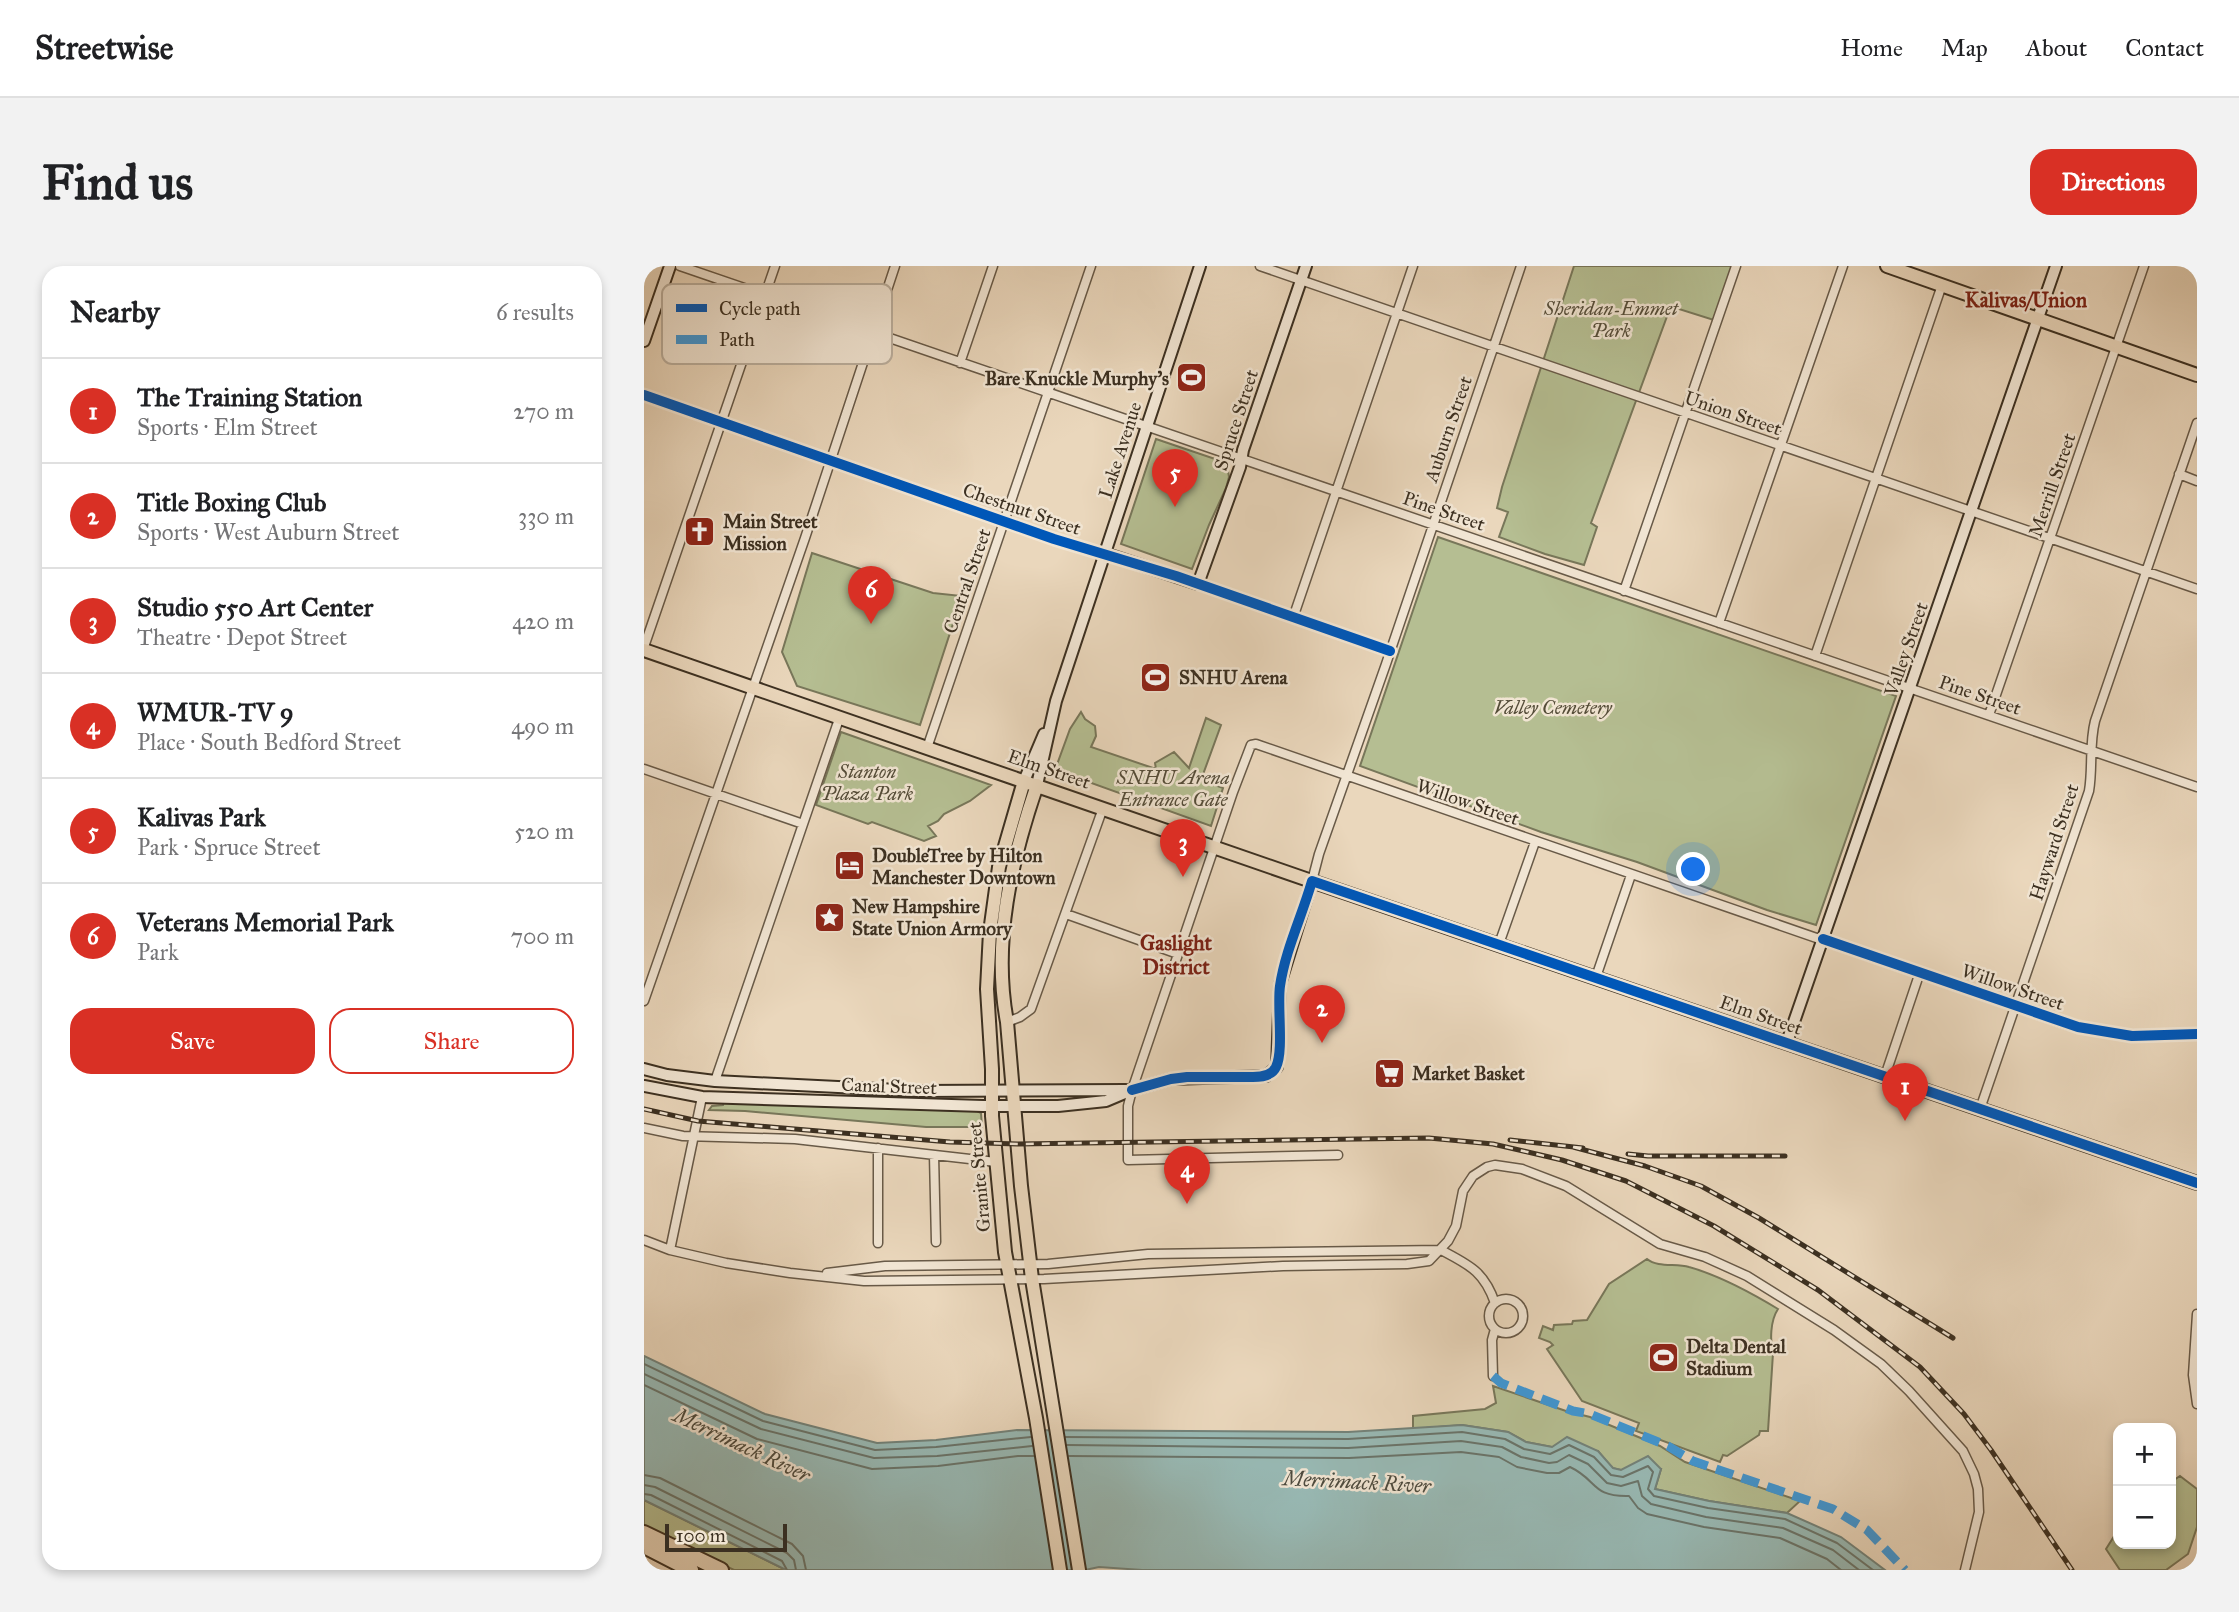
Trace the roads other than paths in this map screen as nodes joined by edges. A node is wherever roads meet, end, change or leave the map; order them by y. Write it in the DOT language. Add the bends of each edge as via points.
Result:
graph roads {
  1 [pos="670,266"];
  2 [pos="680,266"];
  3 [pos="775,266"];
  4 [pos="895,266"];
  5 [pos="993,266"];
  6 [pos="1091,266"];
  7 [pos="1200,266"];
  8 [pos="1260,266"];
  9 [pos="1306,266"];
  10 [pos="1413,266"];
  11 [pos="1521,266"];
  12 [pos="1736,266"];
  13 [pos="1843,266"];
  14 [pos="1887,266"];
  15 [pos="2056,266"];
  16 [pos="2144,266"];
  17 [pos="1301,280"];
  18 [pos="664,284"];
  19 [pos="735,284"];
  20 [pos="769,284"];
  21 [pos="889,284"];
  22 [pos="1942,285"];
  23 [pos="662,289"];
  24 [pos="1396,313"];
  25 [pos="2037,319"];
  26 [pos="892,339"];
  27 [pos="644,341"];
  28 [pos="2116,347"];
  29 [pos="1493,348"];
  30 [pos="960,363"];
  31 [pos="742,364"];
  32 [pos="862,364"];
  33 [pos="2197,375"];
  34 [pos="1048,394"];
  35 [pos="644,395"];
  36 [pos="1686,413"];
  37 [pos="722,423"];
  38 [pos="2197,423"];
  39 [pos="1146,426"];
  40 [pos="1780,446"];
  41 [pos="1242,458"];
  42 [pos="830,460"];
  43 [pos="2179,474"];
  44 [pos="1876,478"];
  45 [pos="2197,481"];
  46 [pos="1336,491"];
  47 [pos="1972,512"];
  48 [pos="1004,521"];
  49 [pos="1433,524"];
  50 [pos="2051,539"];
  51 [pos="1104,553"];
  52 [pos="2146,572"];
  53 [pos="1198,584"];
  54 [pos="2197,589"];
  55 [pos="1624,591"];
  56 [pos="1293,618"];
  57 [pos="1719,623"];
  58 [pos="644,648"];
  59 [pos="1390,651"];
  60 [pos="1815,656"];
  61 [pos="752,688"];
  62 [pos="1911,688"];
  63 [pos="1989,715"];
  64 [pos="839,719"];
  65 [pos="927,748"];
  66 [pos="2092,750"];
  67 [pos="644,769"];
  68 [pos="1346,776"];
  69 [pos="1030,783"];
  70 [pos="2197,787"];
  71 [pos="715,794"];
  72 [pos="1102,808"];
  73 [pos="803,824"];
  74 [pos="1535,842"];
  75 [pos="1214,847"];
  76 [pos="1631,875"];
  77 [pos="1312,881"];
  78 [pos="1066,914"];
  79 [pos="1823,939"];
  80 [pos="1499,944"];
  81 [pos="1178,954"];
  82 [pos="1920,972"];
  83 [pos="1596,977"];
  84 [pos="644,1001"];
  85 [pos="2015,1006"];
  86 [pos="1007,1022"];
  87 [pos="2197,1034"];
  88 [pos="1787,1042"];
  89 [pos="644,1069"];
  90 [pos="1885,1076"];
  91 [pos="715,1081"];
  92 [pos="644,1086"];
  93 [pos="1132,1090"];
  94 [pos="992,1091"];
  95 [pos="1013,1091"];
  96 [pos="702,1097"];
  97 [pos="1014,1106"];
  98 [pos="992,1107"];
  99 [pos="1980,1109"];
  100 [pos="644,1128"];
  101 [pos="693,1137"];
  102 [pos="878,1149"];
  103 [pos="934,1155"];
  104 [pos="1338,1155"];
  105 [pos="996,1162"];
  106 [pos="2197,1183"];
  107 [pos="644,1240"];
  108 [pos="936,1242"];
  109 [pos="878,1243"];
  110 [pos="670,1250"];
  111 [pos="1441,1250"];
  112 [pos="1007,1265"];
  113 [pos="1031,1265"];
  114 [pos="817,1275"];
  115 [pos="1032,1279"];
  116 [pos="1010,1280"];
  117 [pos="1495,1303"];
  118 [pos="2197,1314"];
  119 [pos="1495,1329"];
  120 [pos="1493,1376"];
  121 [pos="2197,1404"];
  122 [pos="644,1533"];
  123 [pos="644,1546"];
  124 [pos="691,1570"];
  125 [pos="721,1570"];
  126 [pos="1060,1570"];
  127 [pos="1079,1570"];
  128 [pos="1965,1570"];
  1 -- 18 [label="street"];
  2 -- 19 [label="street, Pine Street"];
  3 -- 20 [label="street"];
  4 -- 21 [label="street"];
  5 -- 30 [label="street"];
  6 -- 34 [label="street, Central Street"];
  7 -- 39 [label="street, Lake Avenue"];
  8 -- 17 [label="street, Union Street"];
  9 -- 17 [label="street, Spruce Street"];
  10 -- 24 [label="street"];
  11 -- 29 [label="street, Auburn Street"];
  12 -- 36 [label="street"];
  13 -- 40 [label="street"];
  14 -- 22 [label="main road"];
  15 -- 25 [label="street, Valley Street"];
  16 -- 28 [label="street, Merrill Street"];
  17 -- 24 [label="street, Union Street"];
  17 -- 41 [label="street, Spruce Street"];
  22 -- 25 [label="main road"];
  22 -- 44 [label="street"];
  23 -- 27 [label="street"];
  24 -- 29 [label="street, Union Street"];
  24 -- 46 [label="street"];
  25 -- 28 [label="main road"];
  25 -- 47 [label="street, Valley Street"];
  26 -- 30 [label="street, Pine Street"];
  28 -- 33 [label="main road"];
  28 -- 50 [label="street, Merrill Street"];
  29 -- 36 [label="street, Union Street"];
  29 -- 49 [label="street, Auburn Street"];
  30 -- 34 [label="street, Pine Street"];
  31 -- 37 [label="street"];
  32 -- 42 [label="street"];
  34 -- 39 [label="street, Pine Street"];
  34 -- 48 [label="street, Central Street"];
  35 -- 37 [label="street, Chestnut Street"];
  36 -- 40 [label="street, Union Street"];
  36 -- 55 [label="street"];
  37 -- 42 [label="street, Chestnut Street"];
  37 -- 58 [label="street"];
  38 -- 43 [label="street, Hayward Street"];
  39 -- 41 [label="street, Pine Street"];
  39 -- 51 [label="street, Lake Avenue"];
  40 -- 44 [label="street, Union Street"];
  40 -- 57 [label="street"];
  41 -- 46 [label="street, Pine Street"];
  41 -- 53 [label="street, Spruce Street"];
  42 -- 48 [label="street, Chestnut Street"];
  42 -- 61 [label="street"];
  43 -- 45 [label="street"];
  43 -- 52 [label="street, Hayward Street"];
  44 -- 47 [label="street, Union Street"];
  44 -- 60 [label="street"];
  46 -- 49 [label="street, Pine Street"];
  46 -- 56 [label="street"];
  47 -- 50 [label="street, Union Street"];
  47 -- 62 [label="street, Valley Street"];
  48 -- 51 [label="street, Chestnut Street"];
  48 -- 65 [label="street, Central Street"];
  49 -- 55 [label="street, Pine Street"];
  49 -- 59 [label="street, Auburn Street"];
  50 -- 52 [label="street, Union Street"];
  50 -- 63 [label="street, Merrill Street"];
  51 -- 53 [label="street, Chestnut Street"];
  51 -- 69 [label="street, Lake Avenue" via="1049,726 1036,749"];
  52 -- 54 [label="street, Union Street"];
  52 -- 66 [label="street, Hayward Street" via="2095,721"];
  53 -- 56 [label="street, Chestnut Street"];
  55 -- 57 [label="street, Pine Street"];
  56 -- 59 [label="street, Chestnut Street"];
  57 -- 60 [label="street, Pine Street"];
  58 -- 61 [label="main road, Elm Street"];
  59 -- 68 [label="street, Auburn Street"];
  60 -- 62 [label="street, Pine Street"];
  61 -- 64 [label="main road, Elm Street"];
  61 -- 71 [label="street"];
  62 -- 63 [label="street, Pine Street"];
  62 -- 79 [label="street, Valley Street"];
  63 -- 66 [label="street, Pine Street"];
  64 -- 65 [label="main road, Elm Street"];
  64 -- 73 [label="street"];
  65 -- 69 [label="main road, Elm Street"];
  66 -- 70 [label="street, Pine Street"];
  66 -- 85 [label="street, Hayward Street" via="2089,791"];
  67 -- 71 [label="street"];
  68 -- 74 [label="street, Willow Street"];
  68 -- 75 [label="street, Willow Street" via="1251,745"];
  68 -- 77 [label="street, Auburn Street"];
  69 -- 72 [label="main road, Elm Street"];
  69 -- 86 [label="main road" via="1005,919 1002,976"];
  69 -- 94 [label="main road, Granite Street" via="999,867 990,932 987,989"];
  71 -- 73 [label="street"];
  71 -- 84 [label="street"];
  72 -- 75 [label="main road, Elm Street"];
  72 -- 78 [label="street"];
  73 -- 91 [label="street"];
  74 -- 76 [label="street, Willow Street"];
  74 -- 80 [label="street"];
  75 -- 77 [label="main road, Elm Street"];
  75 -- 81 [label="street"];
  76 -- 79 [label="street, Willow Street"];
  76 -- 83 [label="street"];
  77 -- 80 [label="main road, Elm Street"];
  77 -- 93 [label="street, Canal Street" via="1280,984 1279,1052 1274,1071 1266,1076 1171,1079"];
  78 -- 81 [label="street"];
  78 -- 86 [label="street" via="1031,1009"];
  79 -- 82 [label="street, Willow Street"];
  79 -- 88 [label="street, Valley Street"];
  80 -- 83 [label="main road, Elm Street"];
  81 -- 93 [label="street"];
  82 -- 85 [label="street, Willow Street"];
  82 -- 90 [label="street"];
  83 -- 88 [label="main road, Elm Street"];
  85 -- 87 [label="street, Willow Street" via="2104,1033 2146,1037"];
  85 -- 99 [label="street, Hayward Street"];
  86 -- 95 [label="main road"];
  88 -- 90 [label="main road, Elm Street"];
  89 -- 91 [label="street, Canal Street"];
  90 -- 99 [label="main road, Elm Street"];
  91 -- 94 [label="street, Canal Street"];
  92 -- 96 [label="street, Canal Street"];
  93 -- 95 [label="street, Canal Street"];
  93 -- 97 [label="street, Canal Street" via="1097,1103"];
  93 -- 104 [label="street" via="1128,1160"];
  94 -- 95 [label="street, Canal Street"];
  94 -- 98 [label="main road, Granite Street"];
  95 -- 97 [label="main road"];
  96 -- 98 [label="street, Canal Street"];
  96 -- 101 [label="street"];
  97 -- 98 [label="street, Canal Street"];
  97 -- 113 [label="main road"];
  98 -- 105 [label="main road, Granite Street"];
  99 -- 106 [label="main road, Elm Street"];
  100 -- 101 [label="street"];
  101 -- 102 [label="street" via="783,1139"];
  101 -- 110 [label="street"];
  102 -- 103 [label="street"];
  102 -- 109 [label="street"];
  103 -- 105 [label="street"];
  103 -- 108 [label="street"];
  105 -- 112 [label="main road, Granite Street"];
  107 -- 110 [label="street"];
  110 -- 114 [label="street"];
  111 -- 113 [label="street" via="1158,1254"];
  111 -- 115 [label="street" via="1429,1261 1406,1264"];
  111 -- 117 [label="street" via="1478,1272"];
  111 -- 128 [label="street" via="1454,1233 1462,1196 1473,1175 1495,1166 1522,1169 1566,1186 1660,1244 1747,1276 1881,1364 1963,1451 1978,1489 1979,1512"];
  112 -- 113 [label="street"];
  112 -- 114 [label="street" via="885,1266"];
  112 -- 116 [label="main road, Granite Street"];
  113 -- 115 [label="main road"];
  114 -- 116 [label="street" via="864,1281"];
  115 -- 116 [label="street"];
  115 -- 127 [label="main road"];
  116 -- 126 [label="main road, Granite Street"];
  117 -- 119 [label="street" via="1489,1316"];
  117 -- 119 [label="street" via="1510,1300 1523,1314 1514,1331"];
  118 -- 121 [label="street" via="2193,1375"];
  119 -- 120 [label="street"];
  122 -- 125 [label="highway"];
  123 -- 124 [label="highway"];
}
